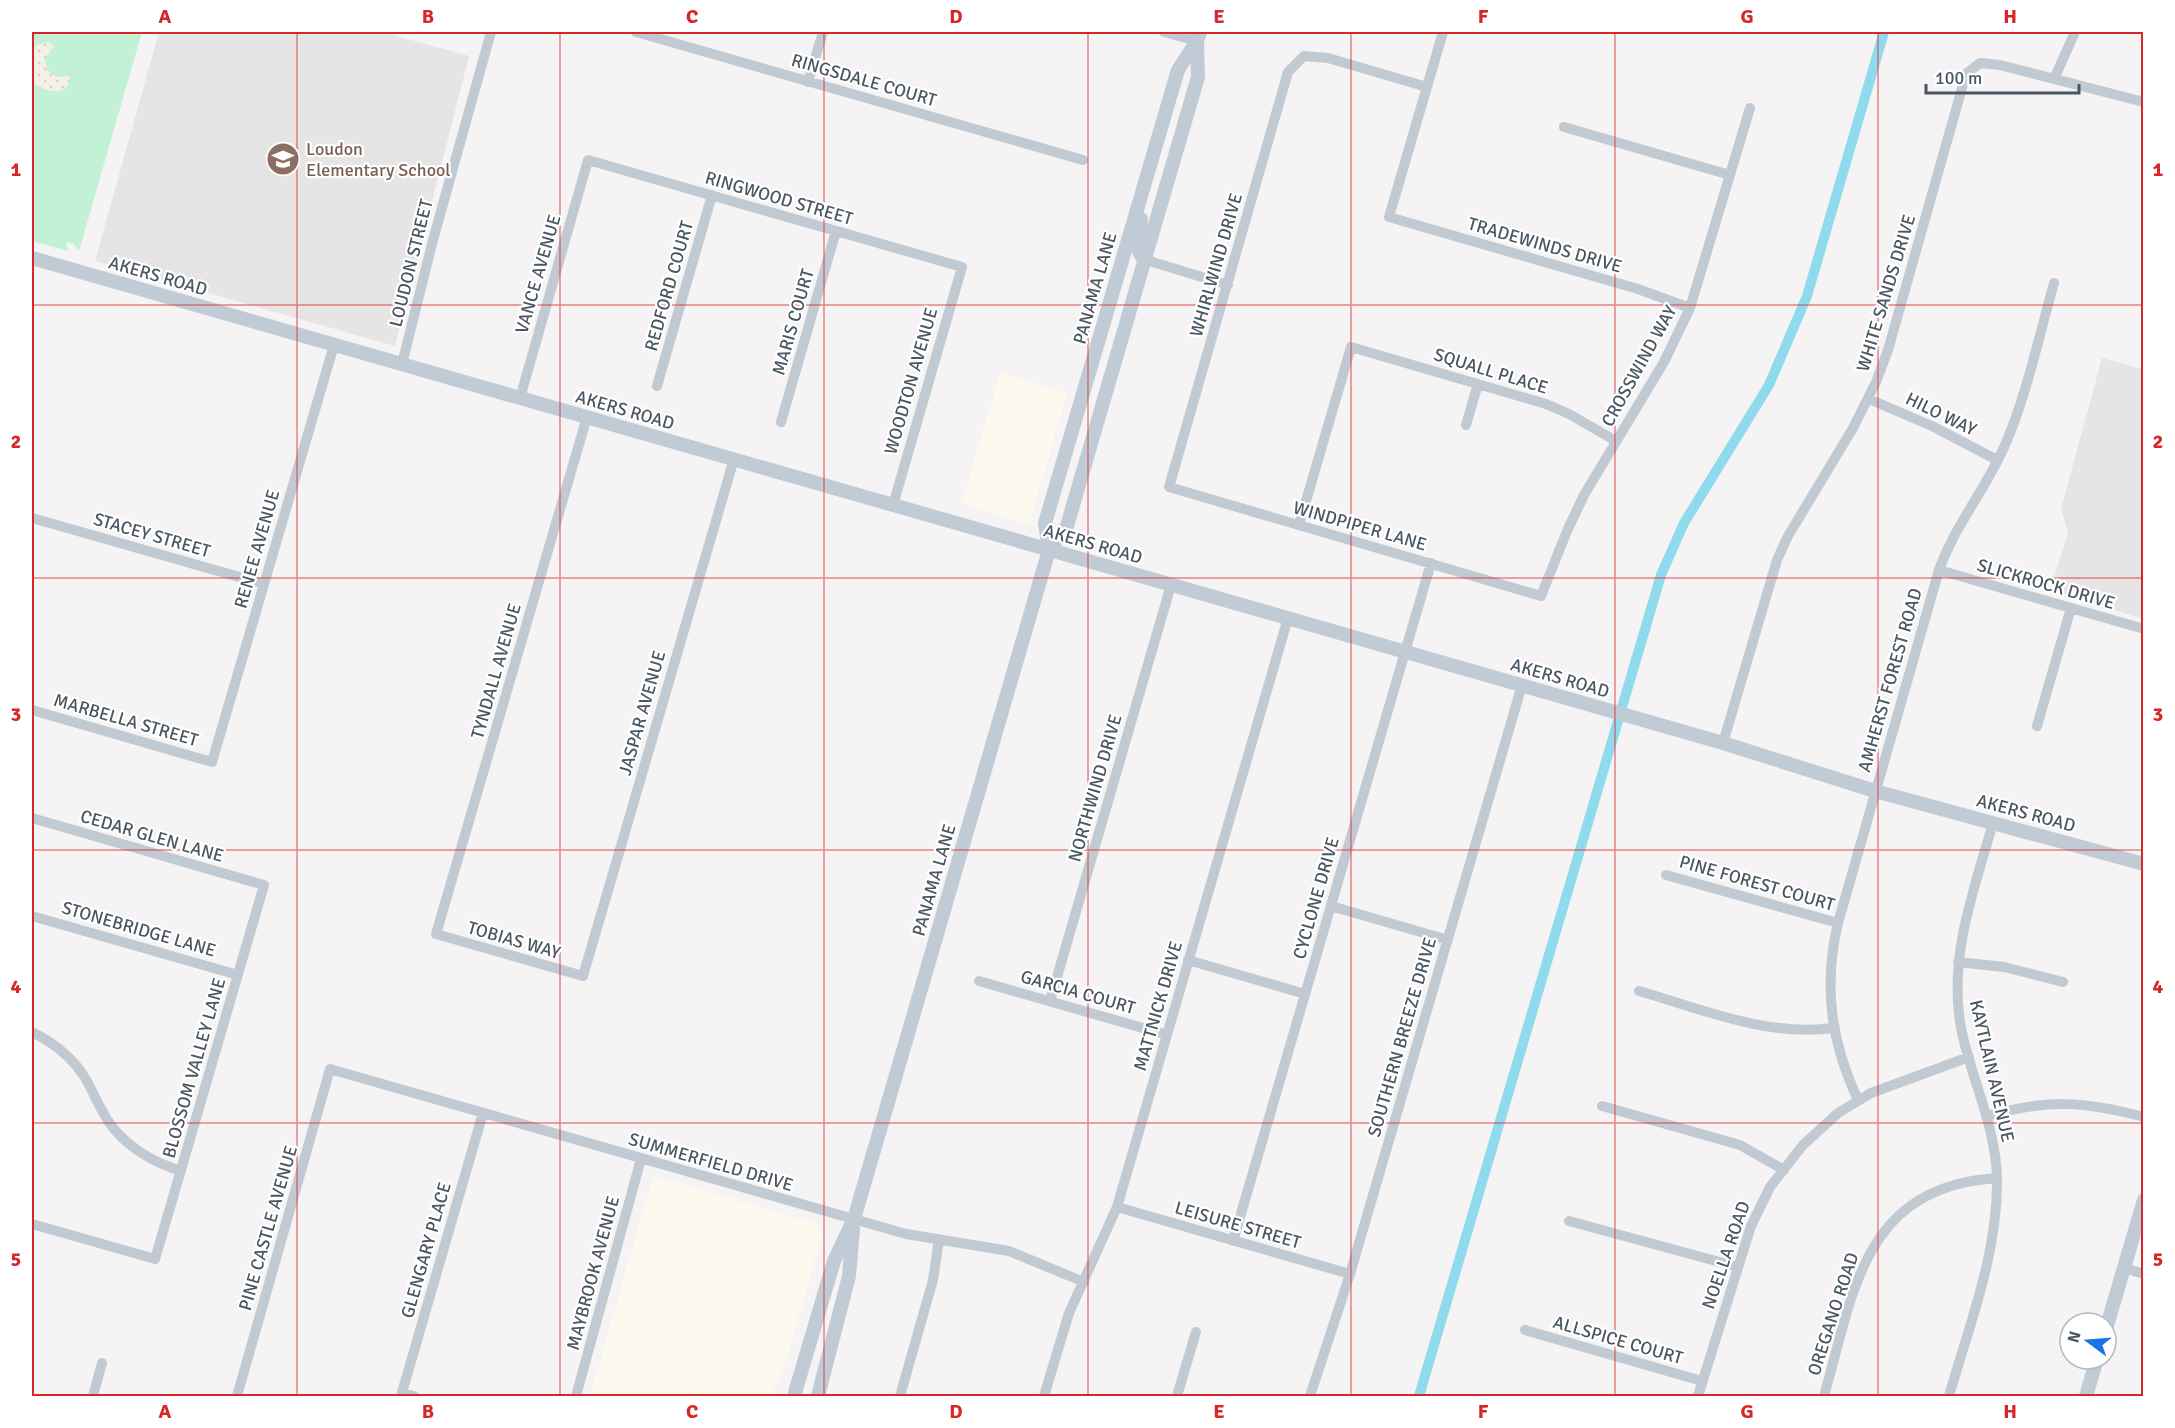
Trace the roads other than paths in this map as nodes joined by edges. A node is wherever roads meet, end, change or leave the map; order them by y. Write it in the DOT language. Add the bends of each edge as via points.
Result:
graph roads {
  1 [pos="491,32"];
  2 [pos="636,32"];
  3 [pos="823,32"];
  4 [pos="1164,32"];
  5 [pos="1443,32"];
  6 [pos="2075,32"];
  7 [pos="1199,36"];
  8 [pos="2054,79"];
  9 [pos="808,82"];
  10 [pos="1427,87"];
  11 [pos="2139,101"];
  12 [pos="1750,108"];
  13 [pos="1564,126"];
  14 [pos="588,160"];
  15 [pos="1083,160"];
  16 [pos="1148,172"];
  17 [pos="1730,175"];
  18 [pos="712,195"];
  19 [pos="836,231"];
  20 [pos="32,258"];
  21 [pos="1143,259"];
  22 [pos="962,267"];
  23 [pos="2054,283"];
  24 [pos="1228,285"];
  25 [pos="1690,308"];
  26 [pos="334,345"];
  27 [pos="402,364"];
  28 [pos="1478,384"];
  29 [pos="657,386"];
  30 [pos="520,398"];
  31 [pos="1869,399"];
  32 [pos="587,417"];
  33 [pos="781,422"];
  34 [pos="1466,425"];
  35 [pos="1616,441"];
  36 [pos="734,459"];
  37 [pos="1997,460"];
  38 [pos="1169,487"];
  39 [pos="893,505"];
  40 [pos="32,518"];
  41 [pos="1299,525"];
  42 [pos="1049,550"];
  43 [pos="1431,563"];
  44 [pos="1939,570"];
  45 [pos="264,584"];
  46 [pos="1171,585"];
  47 [pos="1542,596"];
  48 [pos="2071,608"];
  49 [pos="1288,618"];
  50 [pos="2144,629"];
  51 [pos="1405,652"];
  52 [pos="1522,685"];
  53 [pos="32,710"];
  54 [pos="2037,726"];
  55 [pos="1723,743"];
  56 [pos="212,762"];
  57 [pos="1875,790"];
  58 [pos="32,818"];
  59 [pos="1992,823"];
  60 [pos="2144,864"];
  61 [pos="1666,875"];
  62 [pos="264,885"];
  63 [pos="1331,906"];
  64 [pos="32,916"];
  65 [pos="1838,923"];
  66 [pos="436,934"];
  67 [pos="1448,940"];
  68 [pos="1188,960"];
  69 [pos="1958,962"];
  70 [pos="238,975"];
  71 [pos="583,976"];
  72 [pos="980,981"];
  73 [pos="2063,982"];
  74 [pos="1639,991"];
  75 [pos="1305,994"];
  76 [pos="1050,1001"];
  77 [pos="1833,1028"];
  78 [pos="32,1032"];
  79 [pos="1167,1035"];
  80 [pos="1969,1057"];
  81 [pos="330,1069"];
  82 [pos="1858,1100"];
  83 [pos="1602,1106"];
  84 [pos="483,1113"];
  85 [pos="1987,1116"];
  86 [pos="2144,1118"];
  87 [pos="641,1159"];
  88 [pos="1784,1170"];
  89 [pos="181,1171"];
  90 [pos="1997,1178"];
  91 [pos="2144,1200"];
  92 [pos="1117,1207"];
  93 [pos="854,1220"];
  94 [pos="1569,1221"];
  95 [pos="32,1224"];
  96 [pos="939,1239"];
  97 [pos="1233,1241"];
  98 [pos="1738,1267"];
  99 [pos="2124,1268"];
  100 [pos="1350,1274"];
  101 [pos="2144,1274"];
  102 [pos="1084,1282"];
  103 [pos="2111,1311"];
  104 [pos="1525,1330"];
  105 [pos="1196,1332"];
  106 [pos="102,1363"];
  107 [pos="2093,1371"];
  108 [pos="1702,1381"];
  109 [pos="402,1395"];
  110 [pos="93,1396"];
  111 [pos="237,1396"];
  112 [pos="414,1396"];
  113 [pos="576,1396"];
  114 [pos="794,1396"];
  115 [pos="818,1396"];
  116 [pos="900,1396"];
  117 [pos="1044,1396"];
  118 [pos="1177,1396"];
  119 [pos="1310,1396"];
  120 [pos="1698,1396"];
  121 [pos="1824,1396"];
  122 [pos="1949,1396"];
  123 [pos="2086,1396"];
  1 -- 27 [label="street, LOUDON STREET"];
  2 -- 9 [label="street, RINGSDALE COURT"];
  3 -- 9 [label="street"];
  4 -- 7 [label="street"];
  5 -- 10 [label="street"];
  6 -- 8 [label="street"];
  7 -- 16 [label="street, PANAMA LANE" via="1178,70"];
  7 -- 21 [label="street, PANAMA LANE" via="1198,77"];
  8 -- 11 [label="street, WHITE SANDS DRIVE"];
  8 -- 31 [label="street, WHITE SANDS DRIVE" via="1980,63 1966,74 1888,350"];
  9 -- 15 [label="street, RINGSDALE COURT"];
  10 -- 24 [label="street, WHIRLWIND DRIVE" via="1328,58 1304,56 1288,72"];
  10 -- 25 [label="street, TRADEWINDS DRIVE" via="1389,217 1638,289"];
  12 -- 17 [label="street, CROSSWIND WAY"];
  13 -- 17 [label="street"];
  14 -- 18 [label="street, RINGWOOD STREET"];
  14 -- 30 [label="street, VANCE AVENUE"];
  16 -- 21 [label="street" via="1137,247"];
  16 -- 42 [label="street, PANAMA LANE" via="1045,523"];
  17 -- 25 [label="street, CROSSWIND WAY"];
  18 -- 19 [label="street, RINGWOOD STREET"];
  18 -- 29 [label="street, REDFORD COURT"];
  19 -- 22 [label="street, RINGWOOD STREET"];
  19 -- 33 [label="street, MARIS COURT"];
  20 -- 26 [label="street, AKERS ROAD"];
  21 -- 24 [label="street"];
  21 -- 42 [label="street, PANAMA LANE" via="1067,526"];
  22 -- 39 [label="street, WOODTON AVENUE"];
  23 -- 37 [label="street, AMHERST FOREST ROAD" via="2013,426"];
  24 -- 38 [label="street, WHIRLWIND DRIVE"];
  25 -- 35 [label="street, CROSSWIND WAY" via="1664,362"];
  26 -- 27 [label="street, AKERS ROAD"];
  26 -- 45 [label="street, RENEE AVENUE"];
  27 -- 30 [label="street, AKERS ROAD"];
  28 -- 34 [label="street"];
  28 -- 35 [label="street, SQUALL PLACE" via="1569,414"];
  28 -- 41 [label="street, SQUALL PLACE" via="1351,347"];
  30 -- 32 [label="street, AKERS ROAD"];
  31 -- 37 [label="street, HILO WAY"];
  31 -- 55 [label="street, WHITE SANDS DRIVE" via="1777,560"];
  32 -- 36 [label="street, AKERS ROAD"];
  32 -- 66 [label="street, TYNDALL AVENUE"];
  35 -- 47 [label="street, CROSSWIND WAY" via="1567,531"];
  36 -- 39 [label="street, AKERS ROAD"];
  36 -- 71 [label="street, JASPAR AVENUE"];
  37 -- 44 [label="street, AMHERST FOREST ROAD" via="1955,532"];
  38 -- 41 [label="street, WINDPIPER LANE"];
  39 -- 42 [label="street, AKERS ROAD"];
  40 -- 45 [label="street, STACEY STREET"];
  41 -- 43 [label="street, WINDPIPER LANE"];
  42 -- 46 [label="street, AKERS ROAD"];
  42 -- 93 [label="street, PANAMA LANE"];
  43 -- 47 [label="street, WINDPIPER LANE"];
  43 -- 51 [label="street, CYCLONE DRIVE"];
  44 -- 48 [label="street, SLICKROCK DRIVE"];
  44 -- 57 [label="street, AMHERST FOREST ROAD"];
  45 -- 56 [label="street, RENEE AVENUE"];
  46 -- 49 [label="street, AKERS ROAD"];
  46 -- 76 [label="street, NORTHWIND DRIVE"];
  48 -- 50 [label="street, SLICKROCK DRIVE"];
  48 -- 54 [label="street"];
  49 -- 51 [label="street, AKERS ROAD"];
  49 -- 68 [label="street, MATTNICK DRIVE"];
  51 -- 52 [label="street, AKERS ROAD"];
  51 -- 63 [label="street, CYCLONE DRIVE"];
  52 -- 55 [label="street, AKERS ROAD"];
  52 -- 67 [label="street, SOUTHERN BREEZE DRIVE"];
  53 -- 56 [label="street, MARBELLA STREET"];
  55 -- 57 [label="street, AKERS ROAD"];
  57 -- 59 [label="street, AKERS ROAD"];
  57 -- 65 [label="street, AMHERST FOREST ROAD"];
  58 -- 62 [label="street, CEDAR GLEN LANE"];
  59 -- 60 [label="street, AKERS ROAD"];
  59 -- 69 [label="street, KAYTLAIN AVENUE" via="1962,931"];
  61 -- 65 [label="street, PINE FOREST COURT"];
  62 -- 70 [label="street, BLOSSOM VALLEY LANE"];
  63 -- 67 [label="street"];
  63 -- 75 [label="street, CYCLONE DRIVE"];
  64 -- 70 [label="street, STONEBRIDGE LANE"];
  65 -- 77 [label="street, AMHERST FOREST ROAD" via="1830,969"];
  66 -- 71 [label="street, TOBIAS WAY"];
  67 -- 100 [label="street, SOUTHERN BREEZE DRIVE"];
  68 -- 75 [label="street"];
  68 -- 79 [label="street, MATTNICK DRIVE"];
  69 -- 73 [label="street" via="2004,967"];
  69 -- 80 [label="street, KAYTLAIN AVENUE" via="1958,1007"];
  70 -- 89 [label="street, BLOSSOM VALLEY LANE"];
  72 -- 76 [label="street, GARCIA COURT"];
  74 -- 77 [label="street" via="1773,1029"];
  75 -- 97 [label="street, CYCLONE DRIVE"];
  76 -- 79 [label="street, GARCIA COURT"];
  77 -- 82 [label="street, AMHERST FOREST ROAD" via="1845,1072"];
  78 -- 89 [label="street" via="58,1047 78,1068 103,1114 125,1141 151,1160"];
  79 -- 92 [label="street, MATTNICK DRIVE"];
  80 -- 82 [label="street, NOELLA ROAD"];
  80 -- 85 [label="street, KAYTLAIN AVENUE"];
  81 -- 84 [label="street, SUMMERFIELD DRIVE"];
  81 -- 111 [label="street, PINE CASTLE AVENUE"];
  82 -- 88 [label="street, NOELLA ROAD" via="1820,1129"];
  83 -- 88 [label="street" via="1740,1145"];
  84 -- 87 [label="street, SUMMERFIELD DRIVE"];
  84 -- 109 [label="street, GLENGARY PLACE"];
  85 -- 86 [label="street" via="2054,1102 2097,1105"];
  85 -- 90 [label="street, KAYTLAIN AVENUE"];
  87 -- 93 [label="street, SUMMERFIELD DRIVE"];
  87 -- 113 [label="street, MAYBROOK AVENUE"];
  88 -- 98 [label="street, NOELLA ROAD" via="1760,1206"];
  89 -- 95 [label="street, BLOSSOM VALLEY LANE" via="155,1260"];
  90 -- 121 [label="street, OREGANO ROAD" via="1965,1181 1930,1194 1912,1204 1885,1230 1857,1280"];
  90 -- 122 [label="street, KAYTLAIN AVENUE" via="1992,1243"];
  91 -- 99 [label="street"];
  92 -- 97 [label="street, LEISURE STREET"];
  92 -- 102 [label="street, MATTNICK DRIVE"];
  93 -- 96 [label="street, SUMMERFIELD DRIVE"];
  93 -- 114 [label="street, PANAMA LANE" via="834,1261"];
  93 -- 115 [label="street, PANAMA LANE" via="849,1276"];
  94 -- 98 [label="street"];
  96 -- 102 [label="street, SUMMERFIELD DRIVE" via="1009,1251"];
  96 -- 116 [label="street" via="930,1291"];
  97 -- 100 [label="street, LEISURE STREET"];
  98 -- 108 [label="street, NOELLA ROAD"];
  99 -- 101 [label="street"];
  99 -- 103 [label="street"];
  100 -- 119 [label="street, SOUTHERN BREEZE DRIVE"];
  102 -- 117 [label="street, MATTNICK DRIVE" via="1069,1313"];
  104 -- 108 [label="street, ALLSPICE COURT"];
  105 -- 118 [label="street"];
  106 -- 110 [label="street"];
  107 -- 123 [label="street"];
  108 -- 120 [label="street, NOELLA ROAD"];
  109 -- 112 [label="street"];
}
